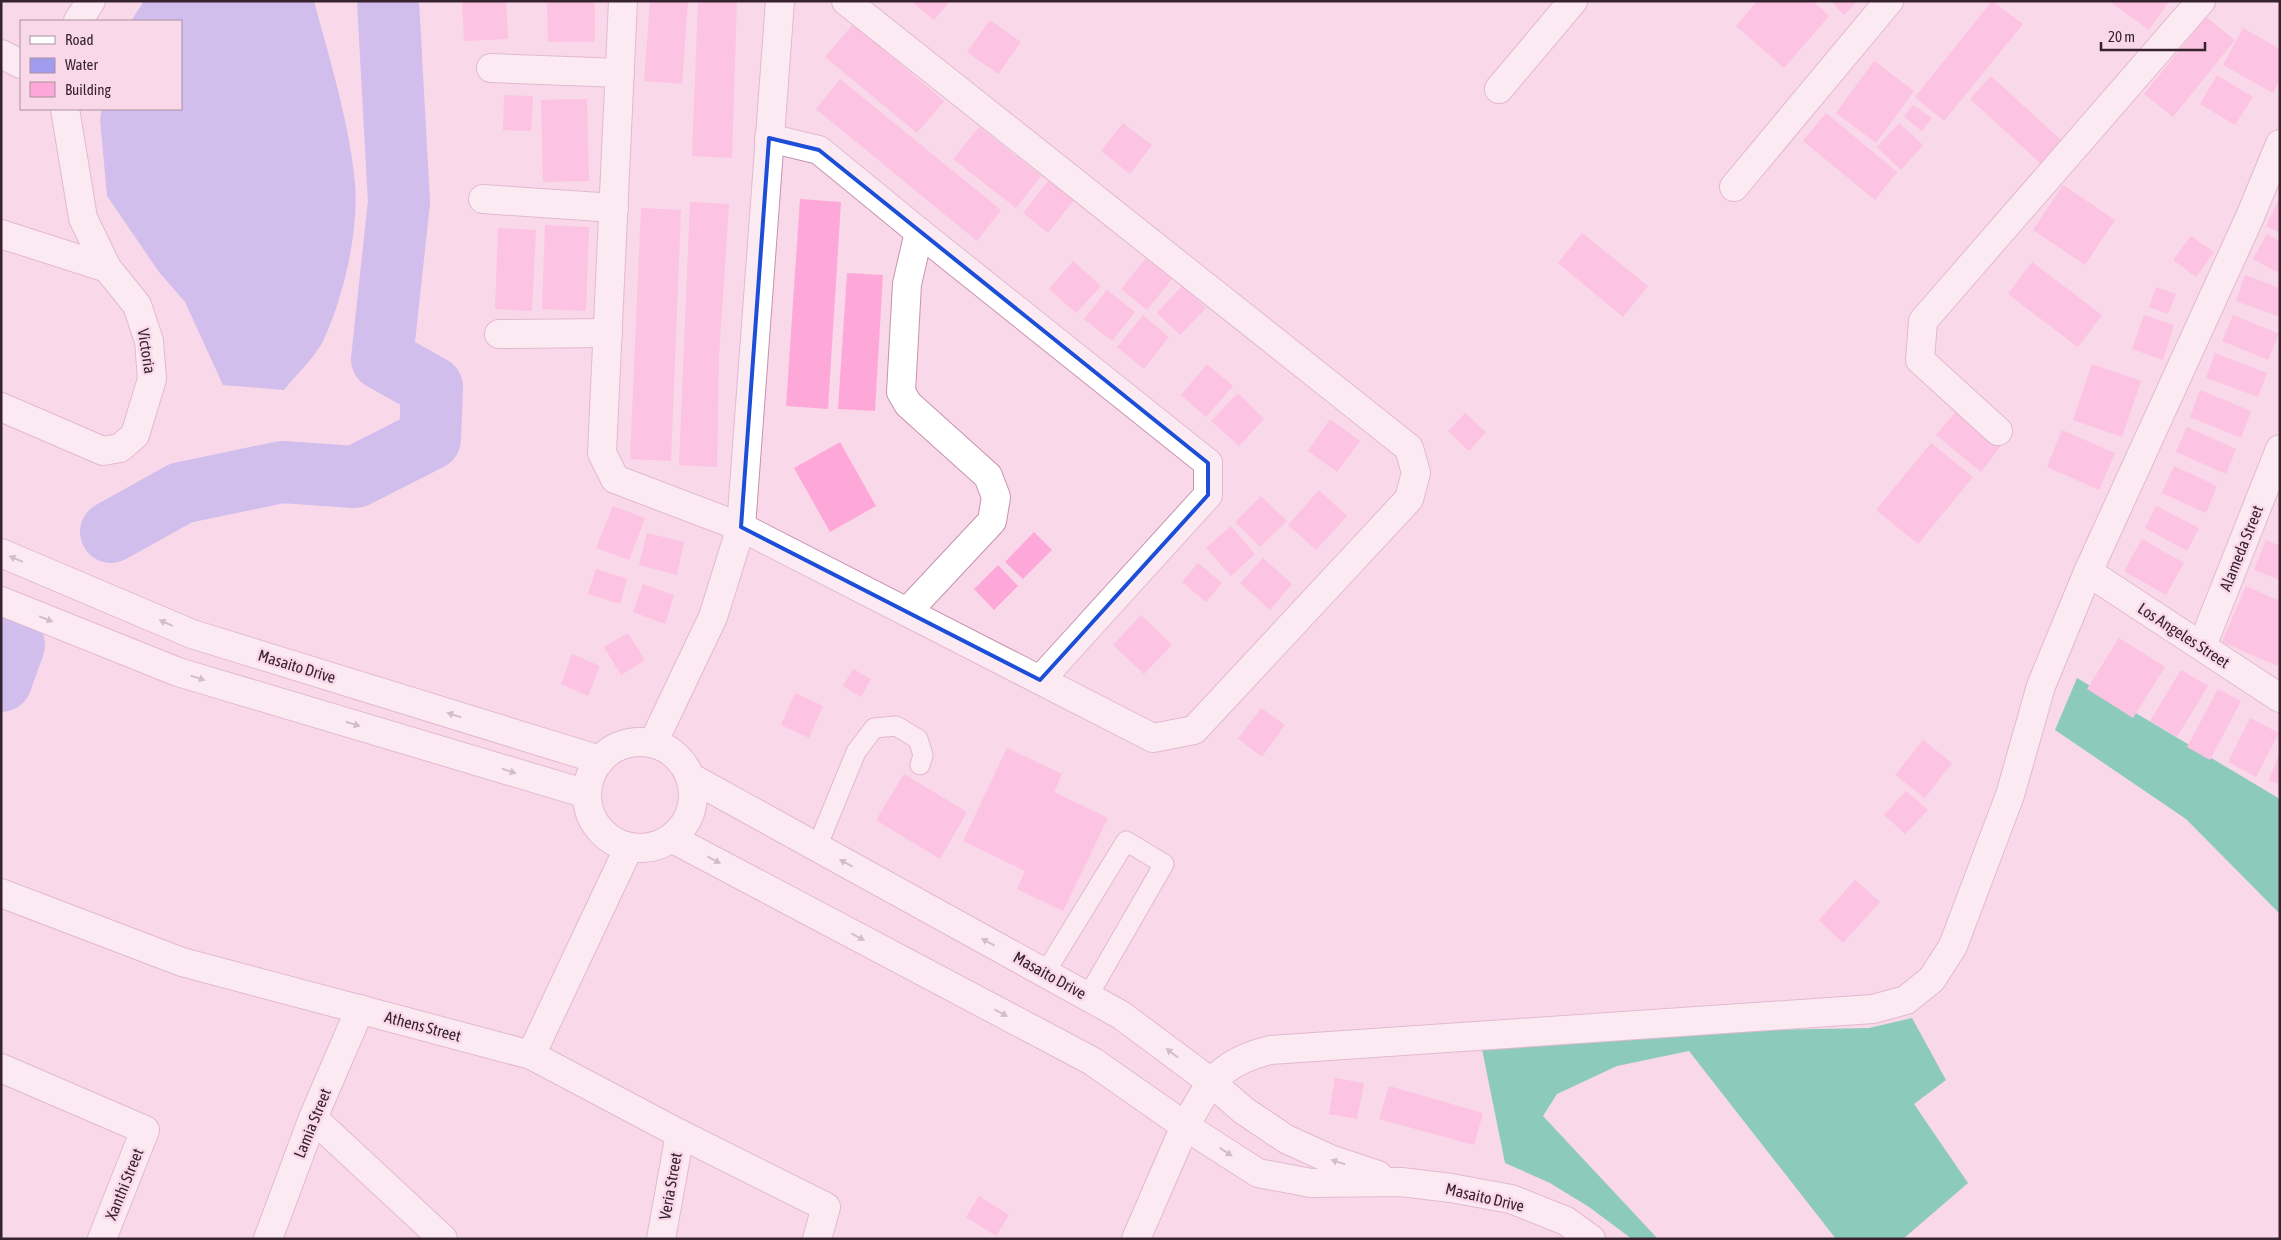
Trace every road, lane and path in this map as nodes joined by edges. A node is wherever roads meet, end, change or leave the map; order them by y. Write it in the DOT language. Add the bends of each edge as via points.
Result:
graph roads {
  1 [pos="90,1"];
  2 [pos="623,1"];
  3 [pos="780,1"];
  4 [pos="846,1"];
  5 [pos="1574,1"];
  6 [pos="1889,1"];
  7 [pos="2201,1"];
  8 [pos="79,20"];
  9 [pos="1,54"];
  10 [pos="20,64"];
  11 [pos="491,68"];
  12 [pos="620,73"];
  13 [pos="1499,90"];
  14 [pos="65,110"];
  15 [pos="770,138"];
  16 [pos="2280,144"];
  17 [pos="1734,188"];
  18 [pos="483,199"];
  19 [pos="614,208"];
  20 [pos="919,232"];
  21 [pos="1,234"];
  22 [pos="107,268"];
  23 [pos="608,333"];
  24 [pos="499,334"];
  25 [pos="1,407"];
  26 [pos="1998,431"];
  27 [pos="2280,449"];
  28 [pos="741,527"];
  29 [pos="1,553"];
  30 [pos="2088,572"];
  31 [pos="1,600"];
  32 [pos="907,612"];
  33 [pos="2202,646"];
  34 [pos="1040,680"];
  35 [pos="2280,698"];
  36 [pos="653,743"];
  37 [pos="600,760"];
  38 [pos="920,765"];
  39 [pos="690,777"];
  40 [pos="587,794"];
  41 [pos="671,838"];
  42 [pos="629,847"];
  43 [pos="817,847"];
  44 [pos="1,893"];
  45 [pos="1045,973"];
  46 [pos="1088,996"];
  47 [pos="360,1009"];
  48 [pos="531,1055"];
  49 [pos="1,1068"];
  50 [pos="1211,1082"];
  51 [pos="313,1118"];
  52 [pos="1185,1126"];
  53 [pos="680,1134"];
  54 [pos="1401,1182"];
  55 [pos="102,1239"];
  56 [pos="268,1239"];
  57 [pos="444,1239"];
  58 [pos="661,1239"];
  59 [pos="818,1239"];
  60 [pos="1136,1239"];
  61 [pos="1591,1239"];
  1 -- 8 [label="street"];
  2 -- 12 [label="street"];
  3 -- 15 [label="street"];
  4 -- 34 [label="street" via="1409,448 1416,473 1409,499 1194,730 1153,738"];
  5 -- 13 [label="street"];
  6 -- 17 [label="street"];
  7 -- 26 [label="street" via="1923,322 1920,360"];
  9 -- 10 [label="street"];
  11 -- 12 [label="street"];
  12 -- 19 [label="street"];
  14 -- 22 [label="street, Victoria" via="83,218"];
  15 -- 20 [label="street" via="819,150"];
  15 -- 28 [label="street"];
  16 -- 30 [label="street"];
  18 -- 19 [label="street"];
  19 -- 23 [label="street"];
  20 -- 32 [label="street" via="908,284 902,392 908,404 988,476 996,497 992,521"];
  20 -- 34 [label="street" via="1208,463 1208,495"];
  21 -- 22 [label="street"];
  22 -- 25 [label="street, Victoria" via="137,305 149,341 152,379 135,435 120,448 103,451"];
  23 -- 24 [label="street"];
  23 -- 28 [label="street" via="602,453 615,479"];
  27 -- 33 [label="street, Alameda Street"];
  28 -- 32 [label="street"];
  28 -- 36 [label="street" via="712,617"];
  37 -- 29 [label="street, Masaito Drive, one-way" via="192,634"];
  30 -- 33 [label="street, Los Angeles Street"];
  30 -- 50 [label="street" via="2041,686 2010,795 1953,946 1932,980 1906,1000 1873,1009 1270,1050 1248,1055"];
  31 -- 40 [label="street, one-way" via="178,672"];
  32 -- 34 [label="street"];
  33 -- 35 [label="street, Los Angeles Street"];
  36 -- 37 [label="street" via="624,744"];
  36 -- 39 [label="street" via="682,762"];
  37 -- 40 [label="street" via="588,782"];
  38 -- 43 [label="lane" via="923,755 918,739 896,726 874,728 856,752"];
  39 -- 41 [label="street" via="691,811"];
  39 -- 43 [label="street, Masaito Drive"];
  40 -- 42 [label="street" via="588,809 594,822 615,842"];
  41 -- 42 [label="street" via="644,848"];
  41 -- 52 [label="street, Masaito Drive, one-way" via="1092,1061"];
  42 -- 48 [label="street"];
  45 -- 43 [label="street, Masaito Drive, one-way"];
  44 -- 47 [label="street, Athens Street" via="182,962"];
  45 -- 46 [label="street, Masaito Drive"];
  45 -- 46 [label="lane" via="1126,841 1164,864"];
  50 -- 46 [label="street, Masaito Drive, one-way" via="1121,1015"];
  47 -- 48 [label="street, Athens Street"];
  47 -- 51 [label="street, Lamia Street"];
  48 -- 53 [label="street, Athens Street"];
  49 -- 55 [label="street, Xanthi Street" via="145,1130"];
  50 -- 52 [label="street"];
  54 -- 50 [label="street, Masaito Drive, one-way" via="1330,1159 1286,1139 1243,1110"];
  51 -- 56 [label="street, Lamia Street"];
  51 -- 57 [label="street"];
  52 -- 54 [label="street, Masaito Drive, one-way" via="1258,1173 1311,1183"];
  52 -- 60 [label="street"];
  53 -- 58 [label="street, Veria Street"];
  53 -- 59 [label="street, Athens Street" via="826,1207"];
  54 -- 61 [label="street, Masaito Drive" via="1511,1199 1566,1221"];
}
